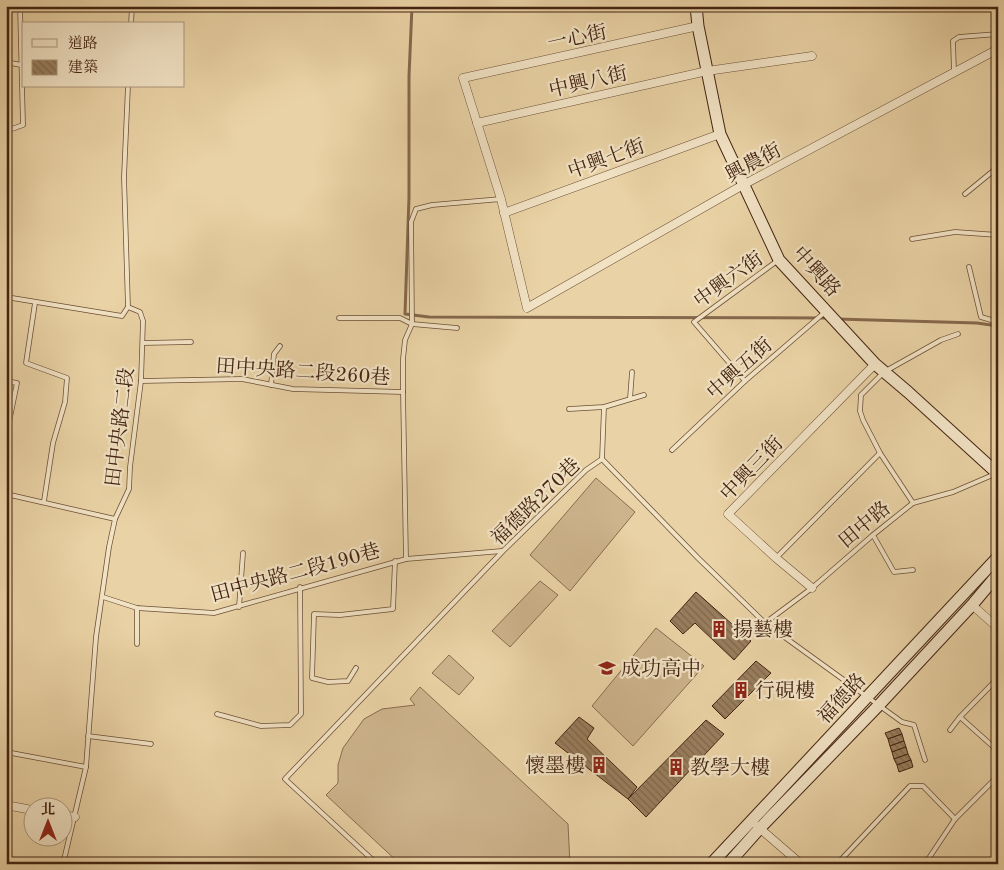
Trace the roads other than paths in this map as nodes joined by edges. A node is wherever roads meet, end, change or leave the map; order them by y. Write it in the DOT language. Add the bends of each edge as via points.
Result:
graph roads {
  1 [pos="20,6"];
  2 [pos="132,6"];
  3 [pos="696,6"];
  4 [pos="131,22"];
  5 [pos="698,26"];
  6 [pos="998,34"];
  7 [pos="998,49"];
  8 [pos="812,56"];
  9 [pos="6,62"];
  10 [pos="21,65"];
  11 [pos="707,71"];
  12 [pos="954,73"];
  13 [pos="128,88"];
  14 [pos="477,123"];
  15 [pos="6,131"];
  16 [pos="720,134"];
  17 [pos="998,167"];
  18 [pos="743,185"];
  19 [pos="965,194"];
  20 [pos="501,199"];
  21 [pos="504,212"];
  22 [pos="998,235"];
  23 [pos="912,239"];
  24 [pos="779,260"];
  25 [pos="969,266"];
  26 [pos="6,297"];
  27 [pos="35,303"];
  28 [pos="128,307"];
  29 [pos="827,311"];
  30 [pos="339,318"];
  31 [pos="998,322"];
  32 [pos="412,324"];
  33 [pos="457,328"];
  34 [pos="958,334"];
  35 [pos="191,342"];
  36 [pos="143,343"];
  37 [pos="280,346"];
  38 [pos="875,364"];
  39 [pos="632,372"];
  40 [pos="884,372"];
  41 [pos="6,381"];
  42 [pos="141,381"];
  43 [pos="745,381"];
  44 [pos="271,385"];
  45 [pos="403,392"];
  46 [pos="644,395"];
  47 [pos="630,399"];
  48 [pos="604,407"];
  49 [pos="569,409"];
  50 [pos="6,437"];
  51 [pos="672,450"];
  52 [pos="880,453"];
  53 [pos="602,459"];
  54 [pos="997,474"];
  55 [pos="6,494"];
  56 [pos="44,501"];
  57 [pos="913,503"];
  58 [pos="115,519"];
  59 [pos="873,535"];
  60 [pos="503,551"];
  61 [pos="243,553"];
  62 [pos="776,558"];
  63 [pos="998,558"];
  64 [pos="406,559"];
  65 [pos="395,561"];
  66 [pos="913,570"];
  67 [pos="997,577"];
  68 [pos="300,587"];
  69 [pos="812,588"];
  70 [pos="103,597"];
  71 [pos="972,605"];
  72 [pos="239,607"];
  73 [pos="137,608"];
  74 [pos="765,623"];
  75 [pos="998,628"];
  76 [pos="138,644"];
  77 [pos="356,668"];
  78 [pos="998,678"];
  79 [pos="868,697"];
  80 [pos="880,704"];
  81 [pos="217,714"];
  82 [pos="960,717"];
  83 [pos="950,730"];
  84 [pos="88,736"];
  85 [pos="151,744"];
  86 [pos="998,751"];
  87 [pos="6,752"];
  88 [pos="925,760"];
  89 [pos="86,768"];
  90 [pos="998,776"];
  91 [pos="6,805"];
  92 [pos="22,808"];
  93 [pos="74,817"];
  94 [pos="955,819"];
  95 [pos="750,820"];
  96 [pos="760,828"];
  97 [pos="63,864"];
  98 [pos="377,864"];
  99 [pos="711,864"];
  100 [pos="728,864"];
  101 [pos="801,864"];
  102 [pos="837,864"];
  103 [pos="925,864"];
  1 -- 10 [label="lane"];
  2 -- 4 [label="lane"];
  3 -- 5 [label="street, 中興路"];
  5 -- 11 [label="street, 中興路"];
  5 -- 14 [label="street, 一心街" via="462,78"];
  6 -- 12 [label="lane" via="959,37 953,41"];
  7 -- 12 [label="street, 興農街"];
  8 -- 11 [label="street, 中興八街"];
  9 -- 10 [label="lane"];
  10 -- 15 [label="lane" via="23,125"];
  11 -- 14 [label="street, 中興八街"];
  11 -- 16 [label="street, 中興路"];
  12 -- 18 [label="street, 興農街"];
  13 -- 28 [label="lane" via="124,177"];
  14 -- 20 [label="street"];
  16 -- 18 [label="street, 中興路"];
  16 -- 21 [label="street, 中興七街"];
  17 -- 19 [label="lane"];
  18 -- 21 [label="street, 興農街" via="526,308"];
  18 -- 24 [label="street, 中興路"];
  20 -- 21 [label="street"];
  20 -- 32 [label="lane, 田中央路二段260巷" via="416,209 411,222"];
  22 -- 23 [label="lane" via="954,232"];
  24 -- 29 [label="street, 中興路"];
  24 -- 43 [label="lane, 中興六街" via="694,322"];
  25 -- 31 [label="lane" via="982,317"];
  26 -- 27 [label="lane"];
  27 -- 28 [label="lane" via="122,316"];
  27 -- 56 [label="lane" via="26,363 67,378"];
  28 -- 36 [label="lane, 田中央路二段" via="140,312"];
  29 -- 38 [label="street, 中興路"];
  29 -- 43 [label="lane, 中興五街"];
  30 -- 32 [label="lane" via="400,318"];
  32 -- 33 [label="lane"];
  32 -- 45 [label="lane, 田中央路二段260巷" via="405,340"];
  34 -- 40 [label="lane"];
  35 -- 36 [label="lane"];
  36 -- 42 [label="lane, 田中央路二段"];
  37 -- 44 [label="lane" via="274,354"];
  38 -- 40 [label="street, 中興路"];
  38 -- 62 [label="street, 中興三街" via="728,514"];
  39 -- 47 [label="lane"];
  40 -- 52 [label="lane" via="861,396 860,412"];
  40 -- 54 [label="street, 中興路"];
  41 -- 50 [label="lane" via="17,383"];
  42 -- 44 [label="lane, 田中央路二段260巷" via="242,379"];
  42 -- 58 [label="lane, 田中央路二段" via="130,489"];
  43 -- 51 [label="lane, 中興五街"];
  44 -- 45 [label="lane, 田中央路二段260巷" via="293,389"];
  45 -- 64 [label="lane"];
  46 -- 47 [label="lane"];
  47 -- 48 [label="lane"];
  48 -- 49 [label="lane"];
  48 -- 53 [label="lane"];
  52 -- 57 [label="lane"];
  52 -- 62 [label="lane"];
  53 -- 60 [label="lane, 福德路270巷" via="586,470"];
  53 -- 74 [label="lane, 福德路270巷"];
  54 -- 57 [label="lane, 田中路" via="953,492"];
  55 -- 56 [label="lane"];
  56 -- 58 [label="lane"];
  57 -- 59 [label="lane, 田中路"];
  58 -- 70 [label="lane, 田中央路二段"];
  59 -- 66 [label="lane" via="894,572"];
  59 -- 69 [label="lane, 田中路"];
  60 -- 64 [label="lane, 田中央路二段190巷"];
  60 -- 98 [label="lane, 福德路270巷" via="286,779"];
  61 -- 72 [label="lane"];
  62 -- 69 [label="street, 中興三街"];
  63 -- 79 [label="street, 福德路"];
  64 -- 65 [label="lane, 田中央路二段190巷"];
  65 -- 68 [label="lane, 田中央路二段190巷"];
  65 -- 77 [label="lane" via="393,609 340,615 314,614 312,678 328,682 348,681"];
  67 -- 71 [label="street, 福德路"];
  68 -- 72 [label="lane, 田中央路二段190巷"];
  68 -- 81 [label="lane" via="301,714 290,725 260,726"];
  69 -- 74 [label="lane, 田中路"];
  70 -- 73 [label="lane, 田中央路二段190巷"];
  70 -- 84 [label="lane, 田中央路二段" via="96,637"];
  71 -- 75 [label="street"];
  71 -- 80 [label="street, 福德路"];
  72 -- 73 [label="lane, 田中央路二段190巷" via="214,613"];
  73 -- 76 [label="lane"];
  74 -- 79 [label="lane, 福德路270巷"];
  78 -- 82 [label="lane"];
  79 -- 80 [label="lane, 福德路270巷"];
  79 -- 95 [label="street, 福德路"];
  80 -- 88 [label="lane, 福德路270巷" via="902,722 914,725"];
  80 -- 96 [label="street, 福德路"];
  82 -- 83 [label="lane"];
  82 -- 86 [label="lane"];
  84 -- 85 [label="lane"];
  84 -- 89 [label="lane, 田中央路二段"];
  87 -- 89 [label="lane"];
  89 -- 93 [label="lane, 田中央路二段"];
  90 -- 94 [label="lane"];
  91 -- 92 [label="street"];
  93 -- 97 [label="lane, 田中央路二段"];
  94 -- 102 [label="lane" via="923,786 910,786"];
  94 -- 103 [label="lane"];
  95 -- 96 [label="street"];
  95 -- 99 [label="street, 福德路"];
  96 -- 100 [label="street, 福德路"];
  96 -- 101 [label="street"];
}
